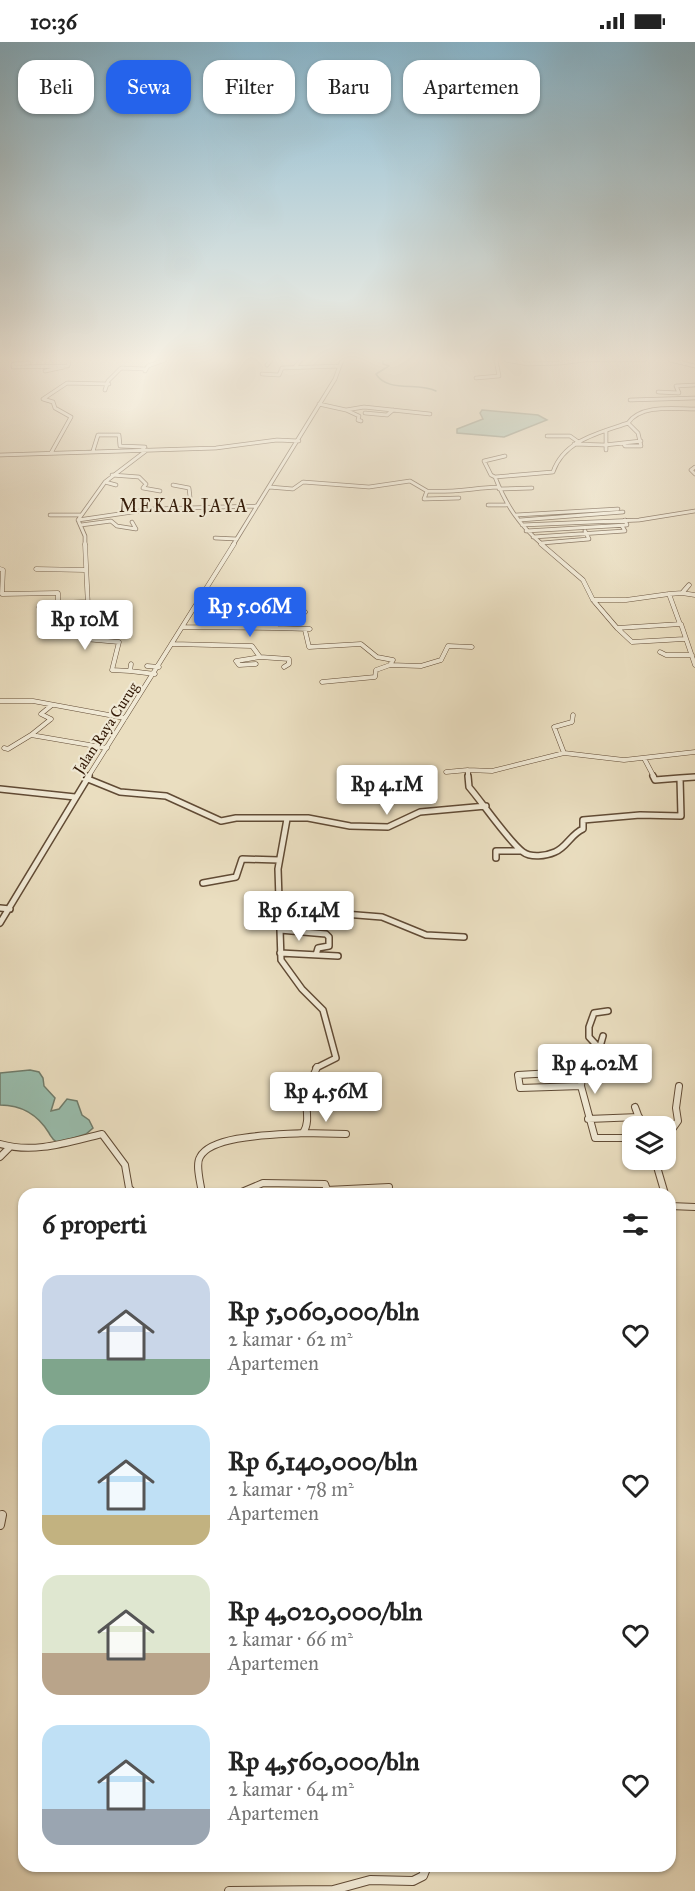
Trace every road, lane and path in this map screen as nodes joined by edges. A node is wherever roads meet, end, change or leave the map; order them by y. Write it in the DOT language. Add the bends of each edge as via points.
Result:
graph roads {
  1 [pos="55,446"];
  2 [pos="94,446"];
  3 [pos="143,446"];
  4 [pos="228,446"];
  5 [pos="296,446"];
  6 [pos="572,446"];
  7 [pos="602,446"];
  8 [pos="609,446"];
  9 [pos="606,447"];
  10 [pos="145,450"];
  11 [pos="93,451"];
  12 [pos="51,453"];
  13 [pos="0,455"];
  14 [pos="505,456"];
  15 [pos="695,467"];
  16 [pos="695,474"];
  17 [pos="112,475"];
  18 [pos="495,477"];
  19 [pos="105,482"];
  20 [pos="116,485"];
  21 [pos="173,485"];
  22 [pos="269,487"];
  23 [pos="499,488"];
  24 [pos="532,488"];
  25 [pos="427,490"];
  26 [pos="160,491"];
  27 [pos="459,498"];
  28 [pos="417,501"];
  29 [pos="424,501"];
  30 [pos="488,505"];
  31 [pos="506,505"];
  32 [pos="257,506"];
  33 [pos="185,507"];
  34 [pos="618,509"];
  35 [pos="695,511"];
  36 [pos="573,512"];
  37 [pos="622,512"];
  38 [pos="50,515"];
  39 [pos="516,515"];
  40 [pos="79,517"];
  41 [pos="576,517"];
  42 [pos="110,519"];
  43 [pos="520,520"];
  44 [pos="625,520"];
  45 [pos="132,522"];
  46 [pos="580,522"];
  47 [pos="81,525"];
  48 [pos="522,525"];
  49 [pos="622,526"];
  50 [pos="583,528"];
  51 [pos="526,531"];
  52 [pos="586,534"];
  53 [pos="533,537"];
  54 [pos="215,538"];
  55 [pos="237,539"];
  56 [pos="541,543"];
  57 [pos="36,568"];
  58 [pos="0,569"];
  59 [pos="85,570"];
  60 [pos="581,579"];
  61 [pos="688,585"];
  62 [pos="682,592"];
  63 [pos="0,593"];
  64 [pos="669,594"];
  65 [pos="695,595"];
  66 [pos="199,600"];
  67 [pos="593,600"];
  68 [pos="88,602"];
  69 [pos="58,603"];
  70 [pos="39,607"];
  71 [pos="305,612"];
  72 [pos="240,620"];
  73 [pos="680,624"];
  74 [pos="183,627"];
  75 [pos="275,628"];
  76 [pos="617,628"];
  77 [pos="87,632"];
  78 [pos="102,632"];
  79 [pos="684,639"];
  80 [pos="172,644"];
  81 [pos="472,647"];
  82 [pos="660,652"];
  83 [pos="692,655"];
  84 [pos="260,657"];
  85 [pos="131,664"];
  86 [pos="256,664"];
  87 [pos="390,665"];
  88 [pos="695,665"];
  89 [pos="147,666"];
  90 [pos="159,667"];
  91 [pos="284,667"];
  92 [pos="130,671"];
  93 [pos="155,674"];
  94 [pos="322,682"];
  95 [pos="0,702"];
  96 [pos="52,705"];
  97 [pos="573,715"];
  98 [pos="125,718"];
  99 [pos="31,735"];
  100 [pos="4,748"];
  101 [pos="107,748"];
  102 [pos="564,753"];
  103 [pos="695,753"];
  104 [pos="645,760"];
  105 [pos="468,770"];
  106 [pos="446,772"];
  107 [pos="695,777"];
  108 [pos="680,778"];
  109 [pos="88,779"];
  110 [pos="0,789"];
  111 [pos="75,797"];
  112 [pos="486,806"];
  113 [pos="287,819"];
  114 [pos="520,851"];
  115 [pos="496,858"];
  116 [pos="279,860"];
  117 [pos="203,883"];
  118 [pos="281,898"];
  119 [pos="0,908"];
  120 [pos="10,909"];
  121 [pos="0,923"];
  122 [pos="280,930"];
  123 [pos="464,937"];
  124 [pos="280,953"];
  125 [pos="316,955"];
  126 [pos="338,956"];
  127 [pos="608,1011"];
  128 [pos="603,1036"];
  129 [pos="599,1048"];
  130 [pos="588,1071"];
  131 [pos="580,1086"];
  132 [pos="679,1086"];
  133 [pos="635,1107"];
  134 [pos="639,1116"];
  135 [pos="622,1118"];
  136 [pos="588,1119"];
  137 [pos="676,1124"];
  138 [pos="303,1133"];
  139 [pos="346,1134"];
  140 [pos="622,1138"];
  141 [pos="0,1144"];
  142 [pos="9,1148"];
  143 [pos="0,1157"];
  144 [pos="658,1170"];
  145 [pos="388,1187"];
  146 [pos="129,1188"];
  147 [pos="202,1188"];
  148 [pos="251,1188"];
  149 [pos="326,1188"];
  150 [pos="368,1188"];
  151 [pos="663,1188"];
  152 [pos="676,1206"];
  153 [pos="695,1207"];
  154 [pos="2,1515"];
  155 [pos="0,1525"];
  156 [pos="425,1872"];
  157 [pos="229,1891"];
  1 -- 12 [label="street"];
  2 -- 11 [label="street"];
  3 -- 10 [label="street"];
  4 -- 10 [label="street"];
  5 -- 22 [label="street, Jalan Raya Curug"];
  6 -- 18 [label="street" via="553,472"];
  7 -- 9 [label="street"];
  8 -- 9 [label="street"];
  10 -- 11 [label="street"];
  10 -- 17 [label="street"];
  11 -- 12 [label="street"];
  12 -- 13 [label="street"];
  14 -- 18 [label="street" via="484,459"];
  15 -- 16 [label="street" via="691,469"];
  17 -- 19 [label="street"];
  17 -- 26 [label="street" via="139,477 146,484 143,488"];
  18 -- 23 [label="street"];
  19 -- 20 [label="street"];
  19 -- 40 [label="street"];
  21 -- 33 [label="street" via="189,488"];
  22 -- 25 [label="street" via="291,489 303,482 325,482 369,488 412,481"];
  22 -- 32 [label="street, Jalan Raya Curug"];
  23 -- 24 [label="street"];
  23 -- 25 [label="street" via="447,493"];
  23 -- 31 [label="street"];
  25 -- 29 [label="street"];
  27 -- 29 [label="street"];
  28 -- 29 [label="street"];
  30 -- 31 [label="street"];
  31 -- 39 [label="street"];
  32 -- 33 [label="street"];
  32 -- 55 [label="street, Jalan Raya Curug"];
  33 -- 42 [label="street"];
  34 -- 36 [label="street"];
  35 -- 44 [label="street"];
  36 -- 39 [label="street"];
  36 -- 41 [label="street"];
  37 -- 41 [label="street"];
  38 -- 40 [label="street"];
  39 -- 43 [label="street"];
  40 -- 42 [label="street"];
  40 -- 47 [label="street"];
  41 -- 43 [label="street"];
  41 -- 46 [label="street"];
  42 -- 45 [label="street" via="117,526 135,529"];
  42 -- 47 [label="street"];
  43 -- 48 [label="street"];
  44 -- 46 [label="street"];
  44 -- 49 [label="street" via="628,525"];
  46 -- 48 [label="street"];
  46 -- 50 [label="street"];
  47 -- 59 [label="street" via="85,536"];
  48 -- 51 [label="street"];
  49 -- 50 [label="street"];
  49 -- 52 [label="street" via="625,531"];
  50 -- 51 [label="street"];
  50 -- 52 [label="street"];
  51 -- 53 [label="street"];
  52 -- 53 [label="street"];
  52 -- 56 [label="street" via="589,539"];
  53 -- 56 [label="street"];
  54 -- 55 [label="street"];
  55 -- 66 [label="street, Jalan Raya Curug"];
  56 -- 60 [label="street"];
  57 -- 59 [label="street"];
  58 -- 63 [label="street"];
  59 -- 68 [label="street"];
  60 -- 67 [label="street"];
  61 -- 62 [label="street"];
  62 -- 64 [label="street"];
  62 -- 65 [label="street"];
  63 -- 69 [label="street" via="58,593"];
  64 -- 67 [label="street"];
  64 -- 73 [label="street"];
  66 -- 72 [label="street" via="242,605"];
  66 -- 74 [label="street, Jalan Raya Curug"];
  67 -- 76 [label="street"];
  68 -- 69 [label="street"];
  68 -- 77 [label="street"];
  69 -- 70 [label="street"];
  71 -- 75 [label="street" via="297,620 279,621"];
  73 -- 76 [label="street"];
  73 -- 79 [label="street"];
  74 -- 75 [label="street"];
  74 -- 80 [label="street, Jalan Raya Curug"];
  75 -- 87 [label="street" via="307,630 310,647 361,644 377,657 393,660"];
  76 -- 79 [label="street" via="632,642"];
  77 -- 78 [label="street"];
  77 -- 92 [label="street" via="86,640 119,642 112,670"];
  79 -- 83 [label="street"];
  80 -- 84 [label="street" via="252,646"];
  80 -- 90 [label="street, Jalan Raya Curug"];
  81 -- 87 [label="street" via="448,646 441,660 421,666"];
  82 -- 83 [label="street"];
  83 -- 88 [label="street"];
  84 -- 86 [label="street" via="236,661 239,665"];
  84 -- 91 [label="street" via="288,658 289,664"];
  85 -- 92 [label="street"];
  87 -- 94 [label="street" via="376,670 375,677"];
  89 -- 90 [label="street"];
  90 -- 93 [label="street, Jalan Raya Curug"];
  92 -- 93 [label="street"];
  93 -- 98 [label="street, Jalan Raya Curug"];
  95 -- 96 [label="street" via="19,699"];
  96 -- 98 [label="street"];
  96 -- 99 [label="street" via="41,714 51,719"];
  97 -- 102 [label="street" via="572,722 554,727"];
  98 -- 101 [label="street, Jalan Raya Curug"];
  99 -- 100 [label="street"];
  99 -- 101 [label="street"];
  101 -- 109 [label="street, Jalan Raya Curug"];
  102 -- 104 [label="street" via="608,760"];
  102 -- 105 [label="street" via="492,771"];
  103 -- 104 [label="street"];
  104 -- 108 [label="street" via="654,780"];
  105 -- 106 [label="street"];
  105 -- 112 [label="street" via="469,787"];
  107 -- 108 [label="street"];
  108 -- 114 [label="street" via="681,816 585,820 583,829 574,832 557,851 531,856"];
  109 -- 111 [label="street, Jalan Raya Curug"];
  109 -- 113 [label="street" via="120,792 166,796 220,821"];
  110 -- 111 [label="street"];
  111 -- 120 [label="street, Jalan Raya Curug"];
  112 -- 113 [label="street" via="420,812 388,827"];
  112 -- 114 [label="street"];
  113 -- 116 [label="street"];
  114 -- 115 [label="street" via="496,851"];
  116 -- 117 [label="street" via="242,859 236,878"];
  116 -- 118 [label="street"];
  118 -- 122 [label="street"];
  118 -- 123 [label="street" via="344,914 382,917 426,935"];
  119 -- 120 [label="street"];
  120 -- 121 [label="street, Jalan Raya Curug"];
  122 -- 124 [label="street"];
  122 -- 125 [label="street" via="326,934 329,946 318,948"];
  124 -- 125 [label="street"];
  124 -- 138 [label="street" via="284,966 323,1010 336,1058 316,1067 315,1077 307,1087 308,1127"];
  125 -- 126 [label="street"];
  127 -- 129 [label="street" via="591,1016 589,1034"];
  128 -- 129 [label="street"];
  129 -- 130 [label="street" via="595,1064"];
  130 -- 131 [label="street"];
  130 -- 131 [label="street" via="518,1075 520,1088"];
  131 -- 136 [label="street"];
  132 -- 137 [label="street"];
  133 -- 134 [label="street"];
  135 -- 136 [label="street"];
  136 -- 140 [label="street" via="595,1138"];
  138 -- 139 [label="street"];
  138 -- 147 [label="street" via="221,1143 201,1154 198,1160"];
  141 -- 142 [label="street"];
  142 -- 143 [label="street"];
  142 -- 146 [label="street" via="59,1146 102,1134 125,1165"];
  144 -- 151 [label="street"];
  145 -- 150 [label="street"];
  148 -- 149 [label="street" via="263,1183 309,1182 325,1184"];
  152 -- 153 [label="street"];
  154 -- 155 [label="street"];
  156 -- 157 [label="street" via="413,1881 370,1881 333,1890"];
}
